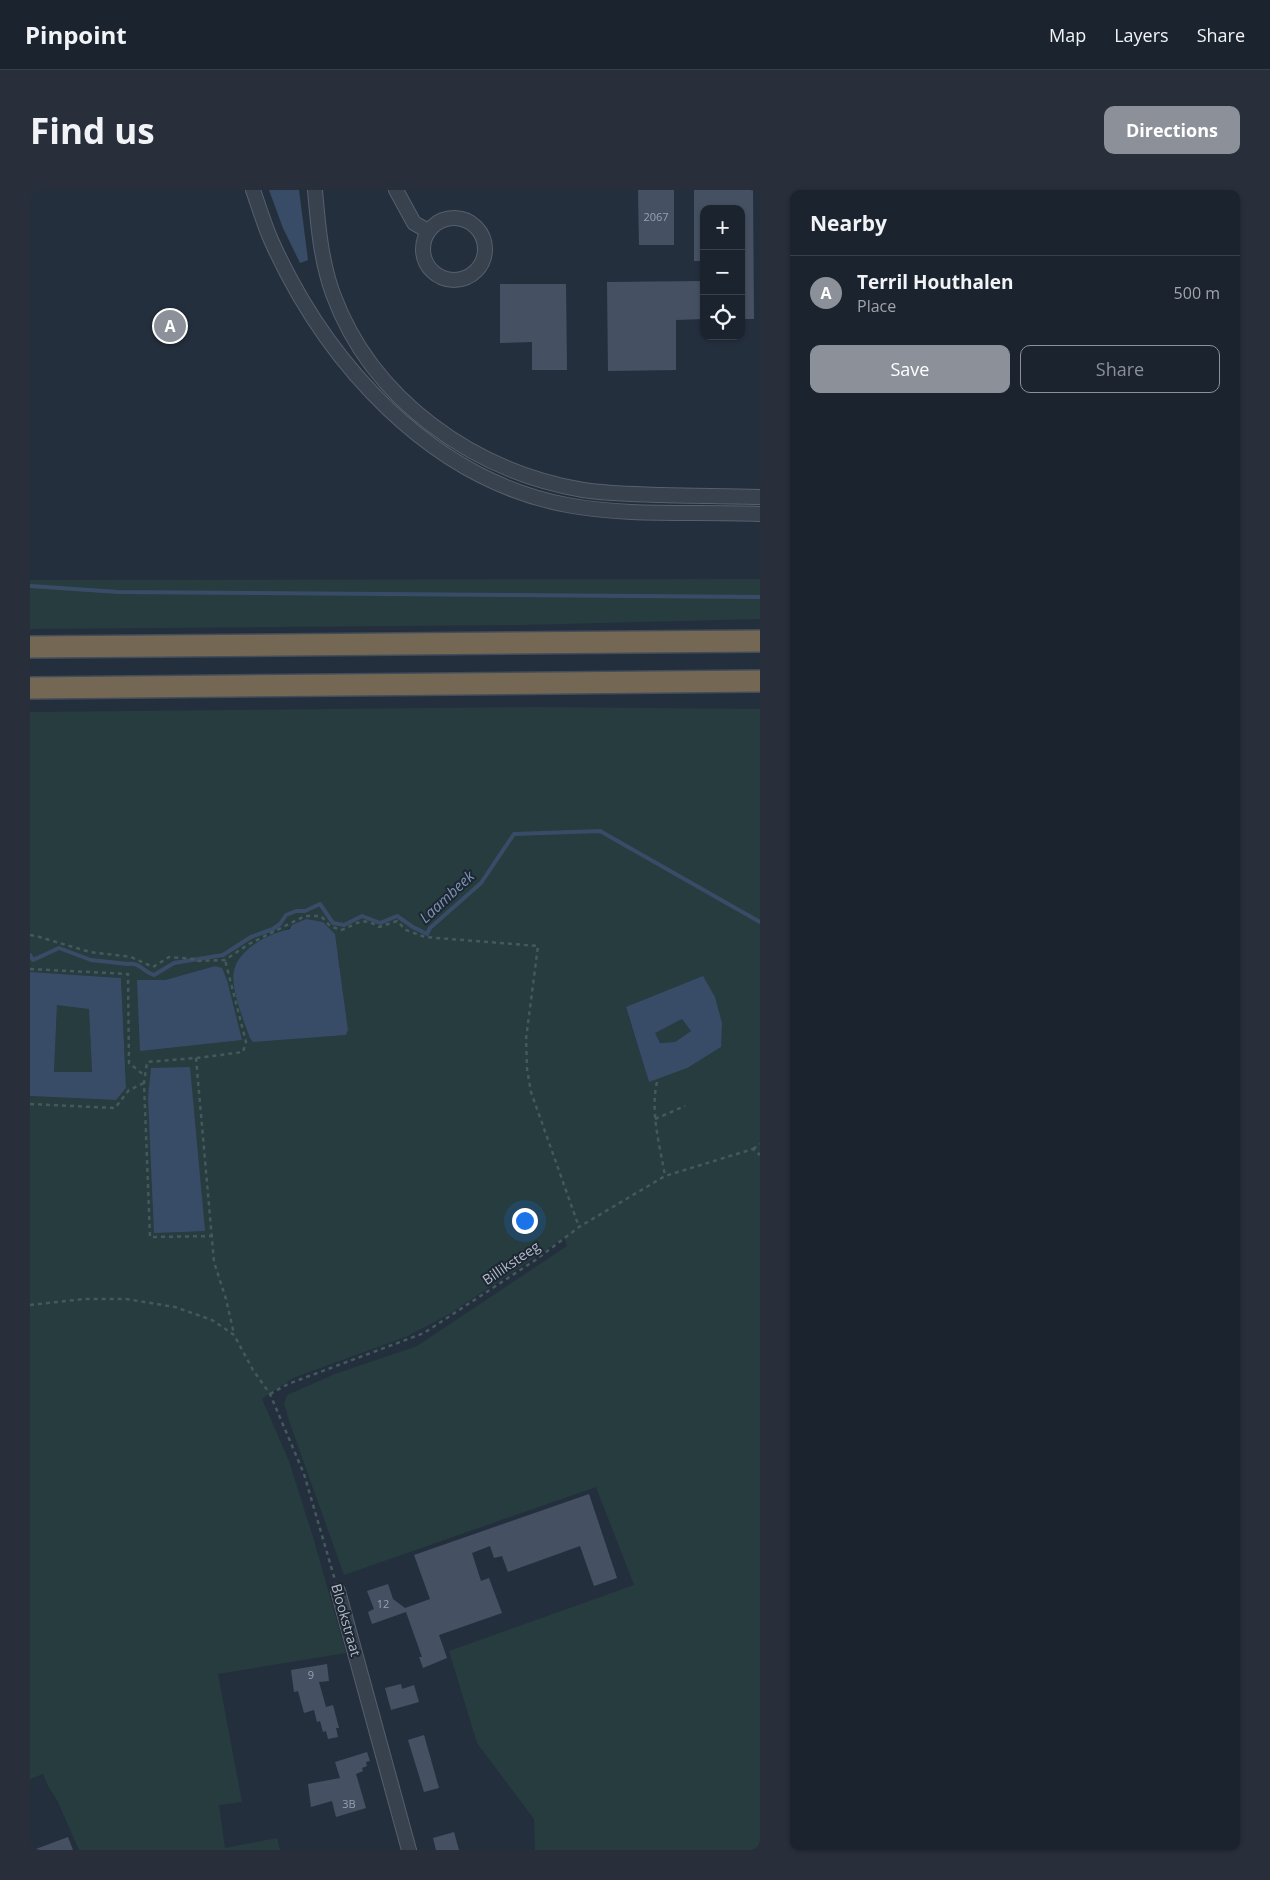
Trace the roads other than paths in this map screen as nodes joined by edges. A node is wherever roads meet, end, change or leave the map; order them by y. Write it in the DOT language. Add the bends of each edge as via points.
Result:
graph roads {
  1 [pos="253,190"];
  2 [pos="315,190"];
  3 [pos="396,190"];
  4 [pos="428,231"];
  5 [pos="760,497"];
  6 [pos="760,514"];
  7 [pos="760,641"];
  8 [pos="30,647"];
  9 [pos="760,681"];
  10 [pos="30,688"];
  11 [pos="338,1591"];
  12 [pos="410,1850"];
  1 -- 6 [label="street" via="271,239 327,336 394,415 456,461 511,488 566,504 626,512"];
  2 -- 5 [label="street" via="327,274 350,332 388,386 432,426 494,463 561,486 604,493"];
  3 -- 4 [label="street" via="414,223"];
  4 -- 4 [label="street" via="445,219 470,222 481,233 485,243 486,254 482,264 476,272 457,281 438,276 425,261 423,245"];
  7 -- 8 [label="highway"];
  9 -- 10 [label="highway"];
  11 -- 12 [label="street, Blookstraat"];
}
